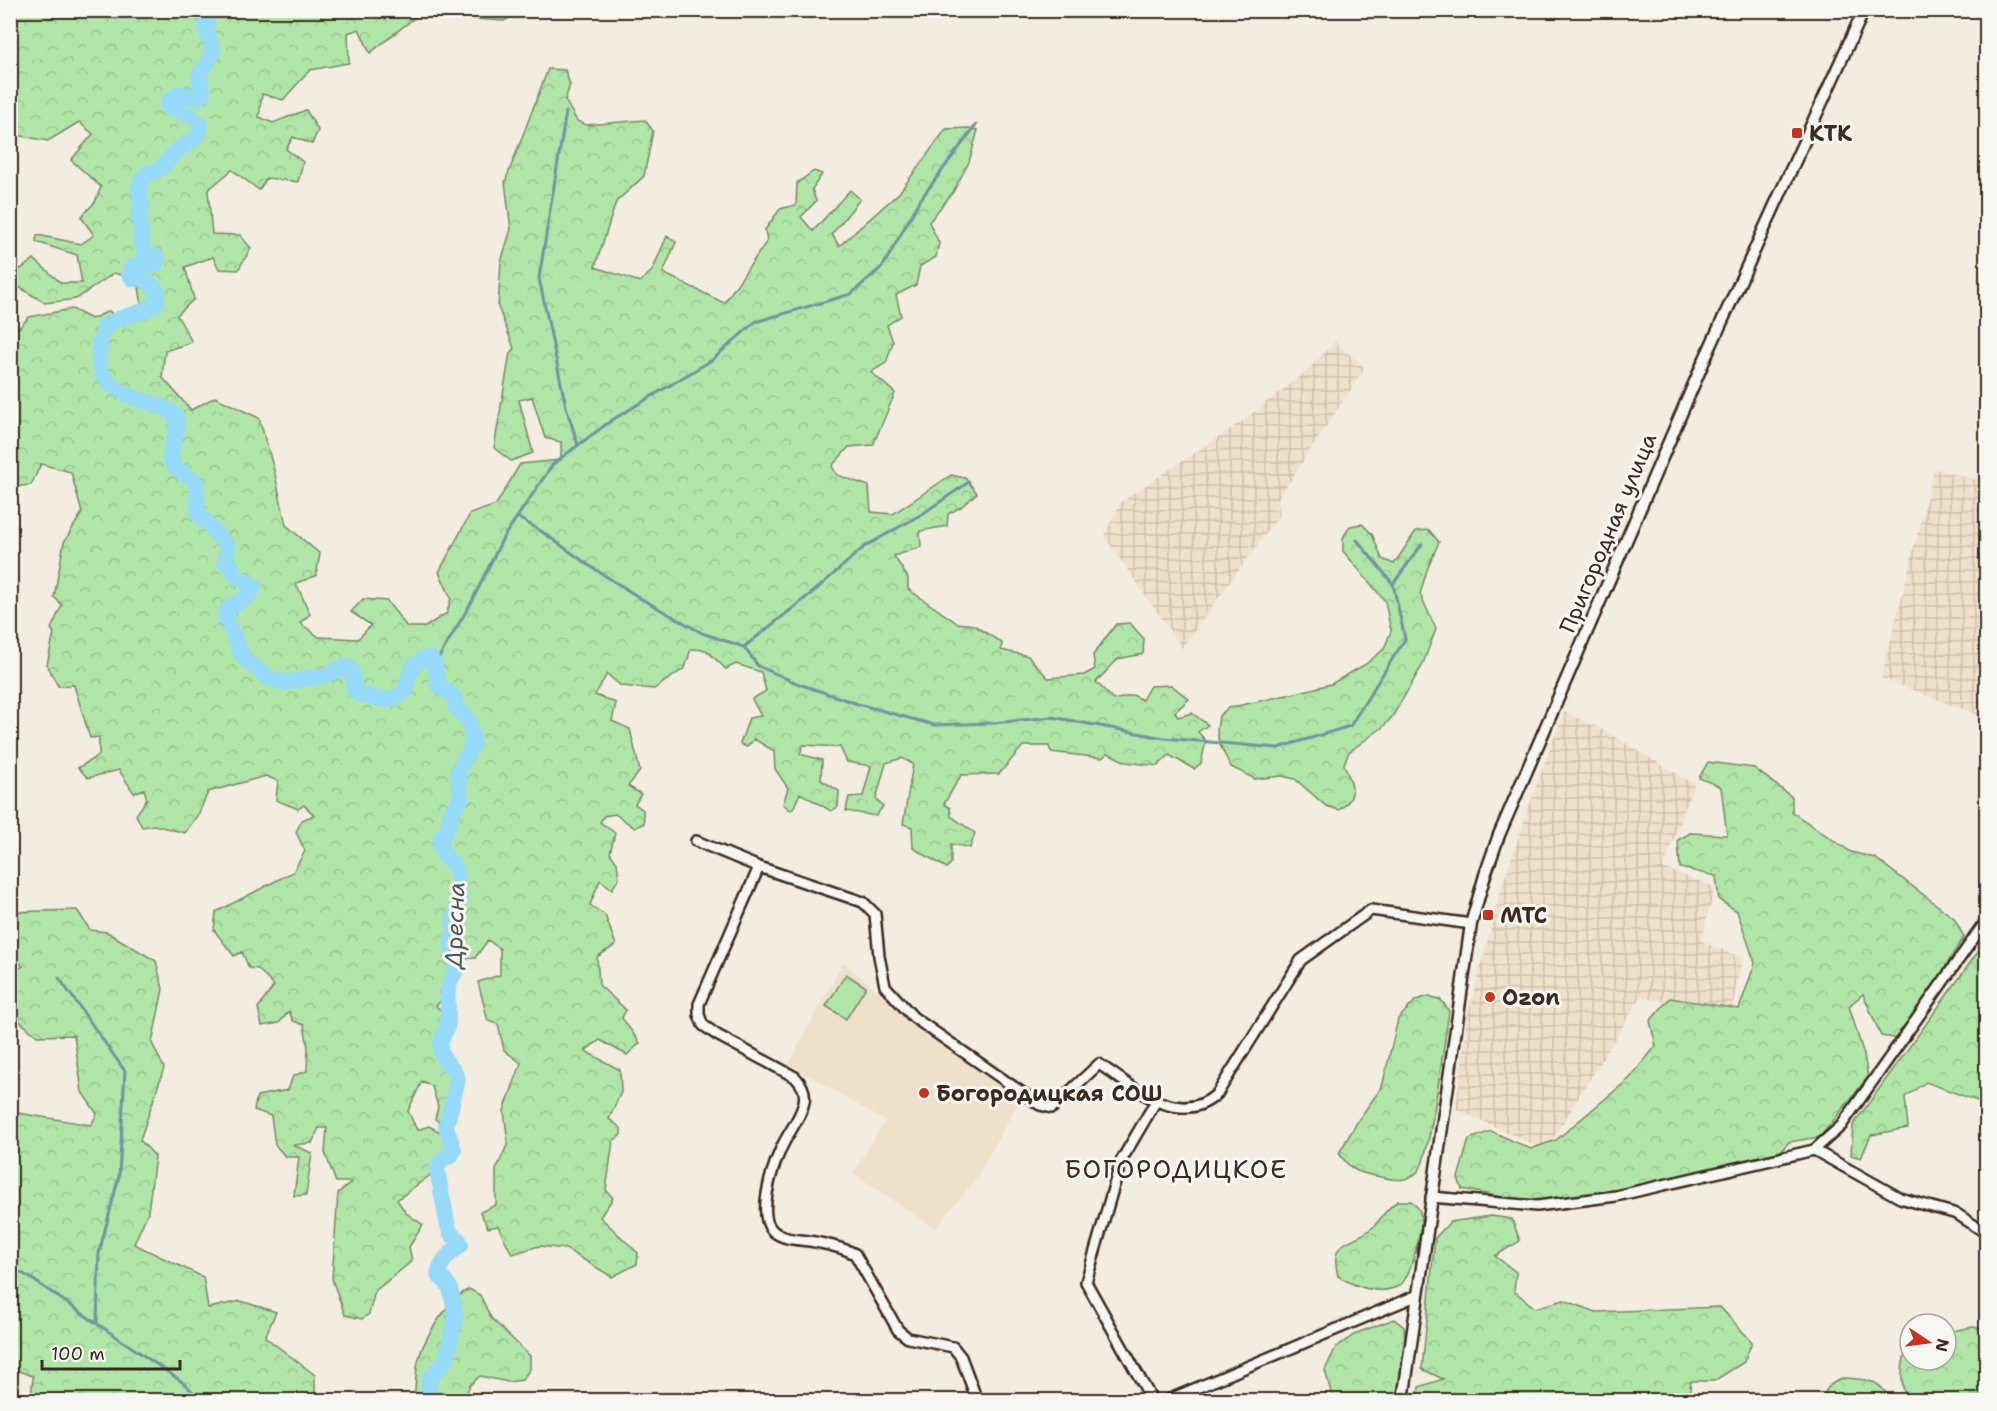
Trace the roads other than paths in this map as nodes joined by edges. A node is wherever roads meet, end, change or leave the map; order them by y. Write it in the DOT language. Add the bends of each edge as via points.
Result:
graph roads {
  1 [pos="1864,10"];
  2 [pos="696,842"];
  3 [pos="759,867"];
  4 [pos="1986,921"];
  5 [pos="1471,924"];
  6 [pos="1156,1101"];
  7 [pos="1814,1150"];
  8 [pos="1431,1197"];
  9 [pos="1986,1233"];
  10 [pos="1418,1295"];
  11 [pos="977,1401"];
  12 [pos="1152,1401"];
  13 [pos="1168,1401"];
  14 [pos="1403,1401"];
  1 -- 5 [label="street, Пригородная улица" via="1703,363 1503,825"];
  2 -- 3 [label="street"];
  3 -- 6 [label="street" via="863,902 875,914 885,986 914,1017 1040,1105 1052,1108 1099,1064"];
  3 -- 11 [label="street" via="699,1004 699,1015 703,1025 717,1035 795,1077 804,1092 803,1107 780,1151 770,1183 764,1213 768,1224 783,1237 843,1248 855,1254 898,1330 908,1338 953,1347 961,1357"];
  4 -- 7 [label="street" via="1841,1126"];
  5 -- 6 [label="street" via="1371,910 1301,960 1217,1094 1191,1107"];
  5 -- 8 [label="street, Пригородная улица"];
  6 -- 12 [label="street" via="1121,1161 1086,1282"];
  7 -- 8 [label="street" via="1616,1196 1549,1205"];
  7 -- 9 [label="street" via="1900,1198 1957,1214"];
  8 -- 10 [label="street, Пригородная улица"];
  10 -- 13 [label="street"];
  10 -- 14 [label="street, Пригородная улица"];
}
